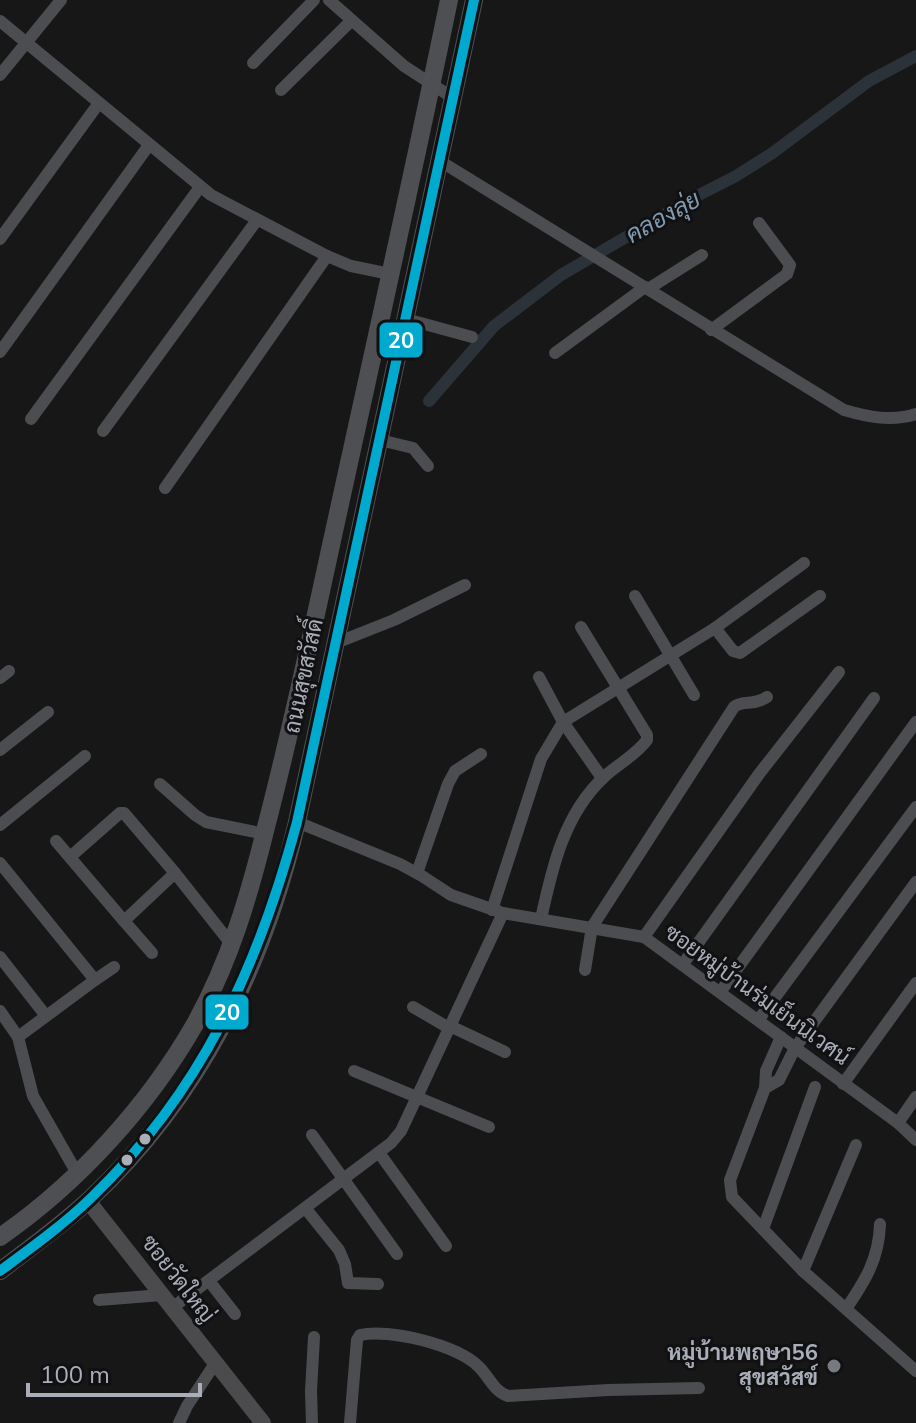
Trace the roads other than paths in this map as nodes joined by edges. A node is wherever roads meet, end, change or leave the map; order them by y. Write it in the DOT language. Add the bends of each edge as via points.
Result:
graph roads {
  1 [pos="61,0"];
  2 [pos="314,0"];
  3 [pos="329,0"];
  4 [pos="449,0"];
  5 [pos="474,0"];
  6 [pos="0,21"];
  7 [pos="351,21"];
  8 [pos="27,43"];
  9 [pos="253,63"];
  10 [pos="0,75"];
  11 [pos="431,86"];
  12 [pos="281,90"];
  13 [pos="453,98"];
  14 [pos="99,103"];
  15 [pos="149,145"];
  16 [pos="440,161"];
  17 [pos="200,187"];
  18 [pos="257,220"];
  19 [pos="759,223"];
  20 [pos="0,239"];
  21 [pos="702,255"];
  22 [pos="327,256"];
  23 [pos="390,274"];
  24 [pos="646,288"];
  25 [pos="406,319"];
  26 [pos="711,330"];
  27 [pos="472,337"];
  28 [pos="0,352"];
  29 [pos="555,353"];
  30 [pos="916,414"];
  31 [pos="31,419"];
  32 [pos="103,431"];
  33 [pos="380,440"];
  34 [pos="428,466"];
  35 [pos="165,488"];
  36 [pos="804,563"];
  37 [pos="465,585"];
  38 [pos="635,596"];
  39 [pos="820,596"];
  40 [pos="581,627"];
  41 [pos="715,628"];
  42 [pos="336,643"];
  43 [pos="671,654"];
  44 [pos="839,672"];
  45 [pos="539,677"];
  46 [pos="618,687"];
  47 [pos="694,695"];
  48 [pos="767,697"];
  49 [pos="874,698"];
  50 [pos="48,712"];
  51 [pos="563,722"];
  52 [pos="916,722"];
  53 [pos="0,750"];
  54 [pos="481,754"];
  55 [pos="85,756"];
  56 [pos="602,778"];
  57 [pos="160,784"];
  58 [pos="916,807"];
  59 [pos="297,822"];
  60 [pos="0,825"];
  61 [pos="265,834"];
  62 [pos="56,841"];
  63 [pos="70,857"];
  64 [pos="0,863"];
  65 [pos="175,873"];
  66 [pos="417,873"];
  67 [pos="916,882"];
  68 [pos="497,911"];
  69 [pos="541,919"];
  70 [pos="124,921"];
  71 [pos="592,927"];
  72 [pos="644,937"];
  73 [pos="232,945"];
  74 [pos="152,953"];
  75 [pos="0,957"];
  76 [pos="683,964"];
  77 [pos="114,967"];
  78 [pos="585,970"];
  79 [pos="95,980"];
  80 [pos="916,983"];
  81 [pos="721,991"];
  82 [pos="413,1007"];
  83 [pos="0,1011"];
  84 [pos="46,1016"];
  85 [pos="759,1019"];
  86 [pos="450,1027"];
  87 [pos="18,1037"];
  88 [pos="781,1037"];
  89 [pos="795,1048"];
  90 [pos="505,1052"];
  91 [pos="354,1071"];
  92 [pos="843,1084"];
  93 [pos="815,1087"];
  94 [pos="765,1088"];
  95 [pos="916,1097"];
  96 [pos="416,1098"];
  97 [pos="898,1123"];
  98 [pos="489,1127"];
  99 [pos="312,1135"];
  100 [pos="916,1140"];
  101 [pos="856,1145"];
  102 [pos="380,1154"];
  103 [pos="78,1175"];
  104 [pos="344,1181"];
  105 [pos="88,1201"];
  106 [pos="306,1209"];
  107 [pos="880,1224"];
  108 [pos="763,1229"];
  109 [pos="0,1237"];
  110 [pos="446,1246"];
  111 [pos="397,1254"];
  112 [pos="0,1271"];
  113 [pos="803,1271"];
  114 [pos="209,1281"];
  115 [pos="378,1284"];
  116 [pos="99,1300"];
  117 [pos="167,1302"];
  118 [pos="846,1309"];
  119 [pos="235,1314"];
  120 [pos="314,1337"];
  121 [pos="216,1362"];
  122 [pos="916,1371"];
  123 [pos="699,1388"];
  124 [pos="179,1423"];
  125 [pos="263,1423"];
  126 [pos="312,1423"];
  127 [pos="350,1423"];
  1 -- 8 [label="street"];
  2 -- 9 [label="street"];
  3 -- 7 [label="street"];
  4 -- 11 [label="main road, ถนนสุขสวัสดิ์"];
  5 -- 13 [label="main road, ถนนสุขสวัสดิ์"];
  6 -- 8 [label="street"];
  7 -- 11 [label="street"];
  7 -- 12 [label="street"];
  8 -- 10 [label="street"];
  8 -- 14 [label="street"];
  11 -- 13 [label="street"];
  11 -- 23 [label="main road, ถนนสุขสวัสดิ์"];
  13 -- 16 [label="main road, ถนนสุขสวัสดิ์"];
  14 -- 15 [label="street"];
  14 -- 20 [label="street"];
  15 -- 17 [label="street"];
  15 -- 28 [label="street"];
  16 -- 24 [label="street"];
  16 -- 25 [label="main road, ถนนสุขสวัสดิ์"];
  17 -- 18 [label="street"];
  17 -- 31 [label="street"];
  18 -- 22 [label="street"];
  18 -- 32 [label="street"];
  19 -- 26 [label="street" via="790,270"];
  21 -- 24 [label="street"];
  22 -- 23 [label="street"];
  22 -- 35 [label="street"];
  23 -- 61 [label="main road, ถนนสุขสวัสดิ์"];
  24 -- 26 [label="street"];
  24 -- 29 [label="street"];
  25 -- 27 [label="street"];
  25 -- 33 [label="main road, ถนนสุขสวัสดิ์"];
  26 -- 30 [label="street" via="844,410 872,418"];
  33 -- 34 [label="street" via="413,448"];
  33 -- 42 [label="main road, ถนนสุขสวัสดิ์"];
  36 -- 41 [label="street"];
  37 -- 42 [label="street"];
  38 -- 43 [label="street"];
  39 -- 41 [label="street" via="740,653"];
  40 -- 46 [label="street"];
  41 -- 43 [label="street"];
  42 -- 59 [label="main road, ถนนสุขสวัสดิ์"];
  43 -- 46 [label="street"];
  43 -- 47 [label="street"];
  44 -- 72 [label="street"];
  45 -- 51 [label="street"];
  46 -- 51 [label="street"];
  46 -- 56 [label="street" via="647,740"];
  48 -- 71 [label="street" via="734,707"];
  49 -- 76 [label="street"];
  50 -- 53 [label="street"];
  51 -- 56 [label="street"];
  51 -- 68 [label="street" via="541,759 512,839"];
  52 -- 81 [label="street"];
  54 -- 66 [label="street" via="455,771 448,784"];
  55 -- 60 [label="street"];
  56 -- 69 [label="street" via="559,847"];
  57 -- 61 [label="street" via="206,822"];
  58 -- 85 [label="street"];
  59 -- 66 [label="street, ซอยหมู่บ้านร่มเย็นนิเวศน์"];
  59 -- 105 [label="main road, ถนนสุขสวัสดิ์" via="273,910 233,1006 168,1110"];
  61 -- 73 [label="main road, ถนนสุขสวัสดิ์"];
  62 -- 63 [label="street"];
  63 -- 65 [label="street" via="124,813"];
  63 -- 70 [label="street"];
  64 -- 79 [label="street"];
  65 -- 70 [label="street"];
  65 -- 73 [label="street"];
  66 -- 68 [label="street, ซอยหมู่บ้านร่มเย็นนิเวศน์" via="451,895"];
  67 -- 89 [label="street"];
  68 -- 69 [label="street, ซอยหมู่บ้านร่มเย็นนิเวศน์"];
  68 -- 86 [label="street"];
  69 -- 71 [label="street, ซอยหมู่บ้านร่มเย็นนิเวศน์"];
  70 -- 74 [label="street"];
  71 -- 72 [label="street, ซอยหมู่บ้านร่มเย็นนิเวศน์"];
  71 -- 78 [label="street"];
  72 -- 76 [label="street, ซอยหมู่บ้านร่มเย็นนิเวศน์"];
  73 -- 103 [label="main road, ถนนสุขสวัสดิ์" via="194,1025 158,1079"];
  75 -- 84 [label="street"];
  76 -- 81 [label="street, ซอยหมู่บ้านร่มเย็นนิเวศน์"];
  77 -- 79 [label="street"];
  79 -- 84 [label="street"];
  80 -- 92 [label="street"];
  81 -- 85 [label="street, ซอยหมู่บ้านร่มเย็นนิเวศน์"];
  82 -- 86 [label="street"];
  83 -- 87 [label="street"];
  84 -- 87 [label="street"];
  85 -- 88 [label="street, ซอยหมู่บ้านร่มเย็นนิเวศน์"];
  86 -- 90 [label="street"];
  86 -- 96 [label="street"];
  87 -- 103 [label="street" via="33,1096"];
  88 -- 89 [label="street, ซอยหมู่บ้านร่มเย็นนิเวศน์"];
  88 -- 94 [label="street" via="766,1071"];
  89 -- 92 [label="street, ซอยหมู่บ้านร่มเย็นนิเวศน์"];
  89 -- 94 [label="street" via="779,1080"];
  91 -- 96 [label="street"];
  92 -- 97 [label="street, ซอยหมู่บ้านร่มเย็นนิเวศน์"];
  93 -- 108 [label="street"];
  94 -- 108 [label="street" via="730,1180 732,1197"];
  95 -- 97 [label="street"];
  96 -- 98 [label="street"];
  96 -- 102 [label="street" via="401,1131"];
  97 -- 100 [label="street, ซอยหมู่บ้านร่มเย็นนิเวศน์"];
  99 -- 104 [label="street"];
  101 -- 113 [label="street"];
  102 -- 104 [label="street"];
  102 -- 110 [label="street"];
  103 -- 109 [label="main road, ถนนสุขสวัสดิ์"];
  104 -- 106 [label="street"];
  104 -- 111 [label="street"];
  105 -- 112 [label="main road, ถนนสุขสวัสดิ์"];
  105 -- 117 [label="street, ซอยวัดใหญ่"];
  106 -- 114 [label="street"];
  106 -- 115 [label="street" via="339,1250 348,1283"];
  107 -- 118 [label="street" via="872,1269"];
  108 -- 113 [label="street"];
  113 -- 118 [label="street"];
  114 -- 117 [label="street"];
  114 -- 119 [label="street"];
  116 -- 117 [label="street"];
  117 -- 121 [label="street, ซอยวัดใหญ่"];
  118 -- 122 [label="street"];
  120 -- 126 [label="street"];
  121 -- 124 [label="street"];
  121 -- 125 [label="street, ซอยวัดใหญ่"];
  123 -- 127 [label="street" via="508,1396 461,1354 409,1337 365,1333 357,1340"];
}
